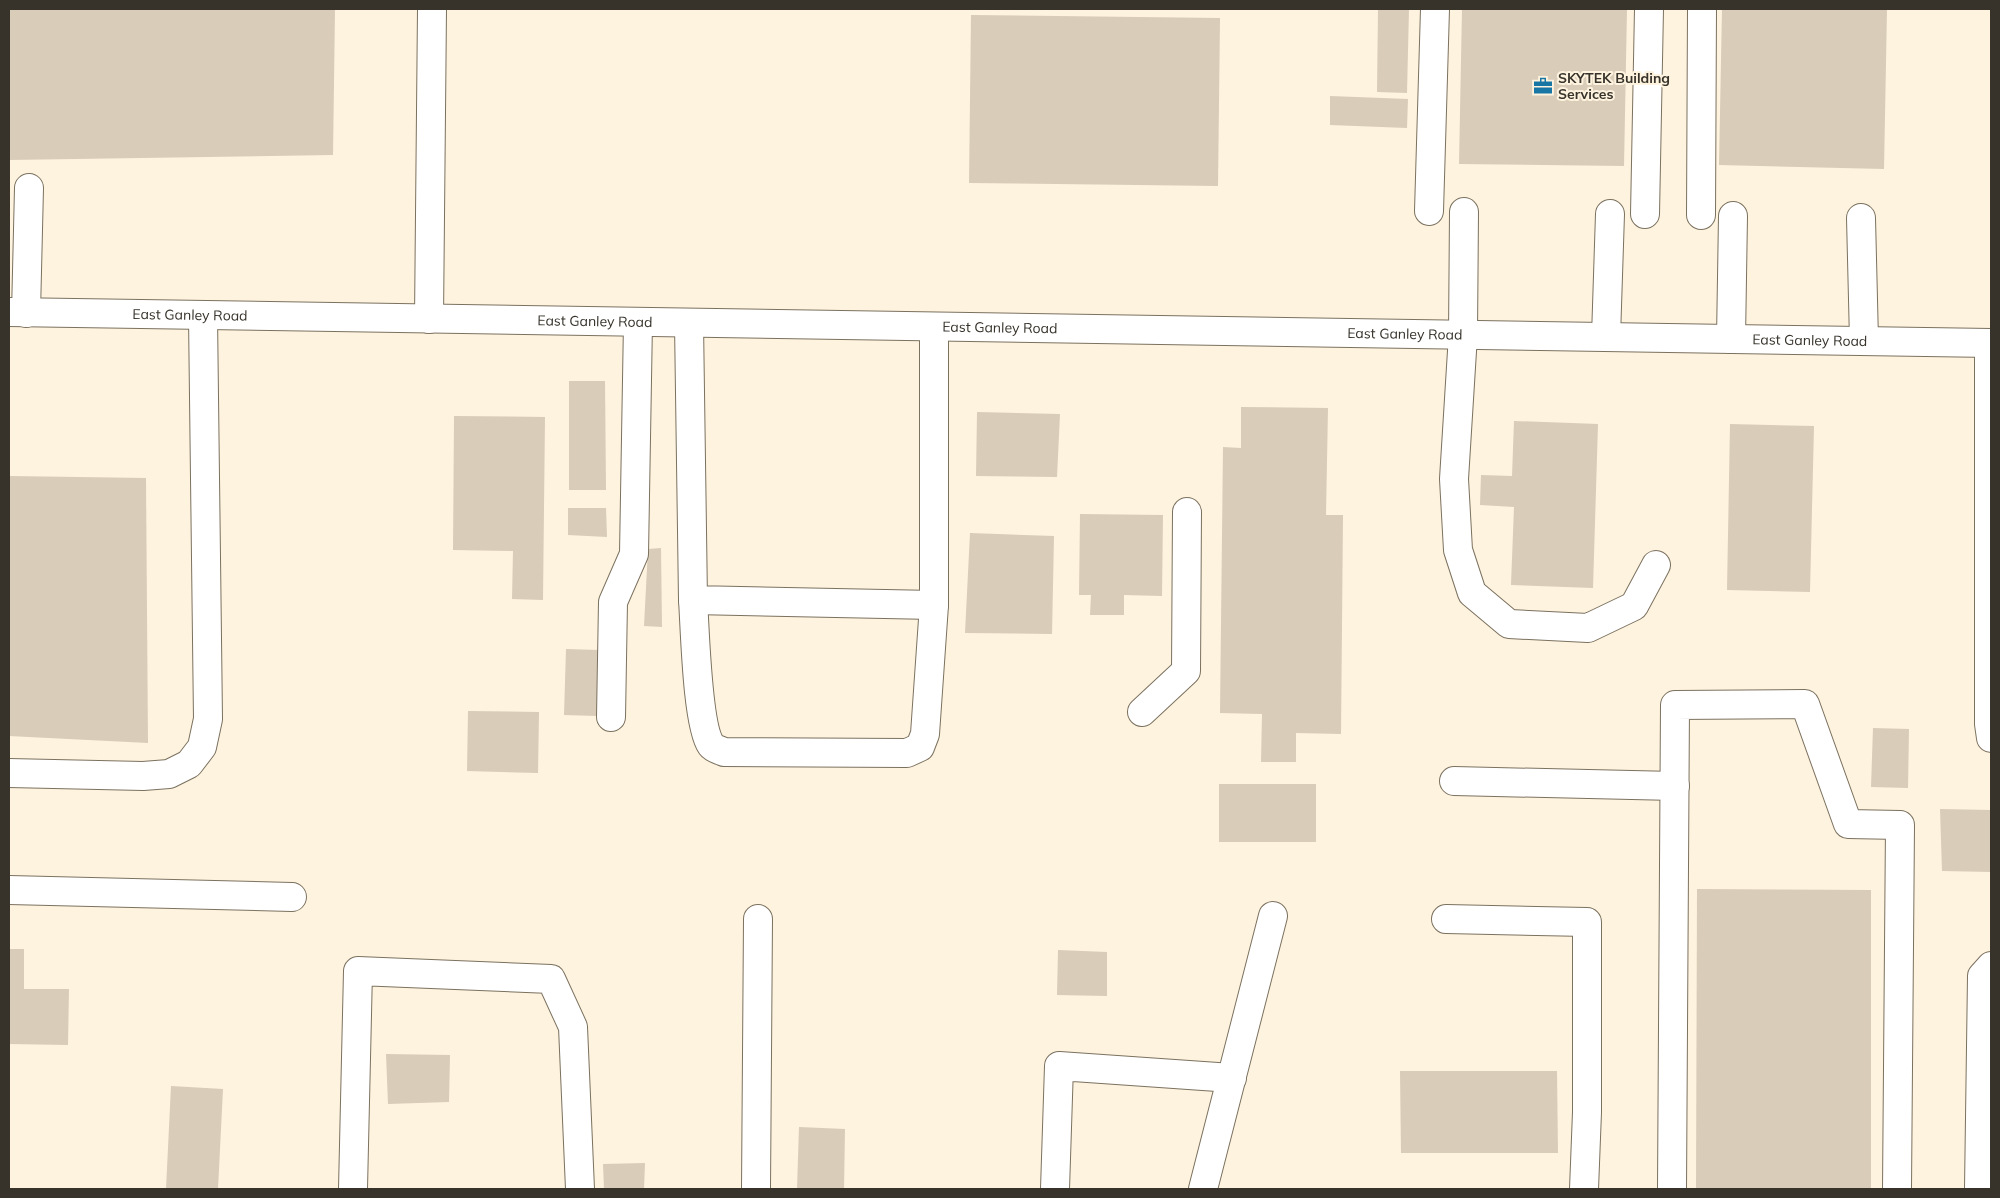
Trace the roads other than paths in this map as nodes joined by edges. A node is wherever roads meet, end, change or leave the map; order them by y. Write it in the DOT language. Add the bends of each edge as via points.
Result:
graph roads {
  1 [pos="432,9"];
  2 [pos="1435,9"];
  3 [pos="1649,9"];
  4 [pos="1702,9"];
  5 [pos="29,188"];
  6 [pos="1429,211"];
  7 [pos="1464,212"];
  8 [pos="1610,214"];
  9 [pos="1644,214"];
  10 [pos="1701,215"];
  11 [pos="1733,216"];
  12 [pos="1861,218"];
  13 [pos="17,312"];
  14 [pos="203,316"];
  15 [pos="429,319"];
  16 [pos="638,322"];
  17 [pos="690,323"];
  18 [pos="934,327"];
  19 [pos="1463,335"];
  20 [pos="1606,337"];
  21 [pos="1731,339"];
  22 [pos="1864,340"];
  23 [pos="1990,343"];
  24 [pos="1187,512"];
  25 [pos="1656,565"];
  26 [pos="693,600"];
  27 [pos="934,605"];
  28 [pos="1990,616"];
  29 [pos="1142,712"];
  30 [pos="611,717"];
  31 [pos="1991,738"];
  32 [pos="9,773"];
  33 [pos="1454,781"];
  34 [pos="1674,786"];
  35 [pos="9,890"];
  36 [pos="292,897"];
  37 [pos="1273,916"];
  38 [pos="758,919"];
  39 [pos="1446,919"];
  40 [pos="1991,966"];
  41 [pos="1232,1078"];
  42 [pos="353,1189"];
  43 [pos="580,1189"];
  44 [pos="756,1189"];
  45 [pos="1055,1189"];
  46 [pos="1203,1189"];
  47 [pos="1584,1189"];
  48 [pos="1672,1189"];
  49 [pos="1897,1189"];
  50 [pos="1979,1189"];
  1 -- 15 [label="street"];
  2 -- 6 [label="street"];
  3 -- 9 [label="street"];
  4 -- 10 [label="street"];
  5 -- 13 [label="street"];
  7 -- 19 [label="street"];
  8 -- 20 [label="street"];
  11 -- 21 [label="street"];
  12 -- 22 [label="street"];
  13 -- 14 [label="street, East Ganley Road"];
  14 -- 15 [label="street, East Ganley Road"];
  14 -- 32 [label="street" via="208,719 202,747 189,764 169,774"];
  15 -- 16 [label="street, East Ganley Road"];
  16 -- 17 [label="street, East Ganley Road"];
  16 -- 30 [label="street" via="634,554 613,602"];
  17 -- 18 [label="street, East Ganley Road"];
  17 -- 26 [label="street"];
  18 -- 19 [label="street, East Ganley Road"];
  18 -- 27 [label="street"];
  19 -- 20 [label="street, East Ganley Road"];
  19 -- 25 [label="street" via="1454,479 1458,550 1472,593 1509,624 1588,628 1634,606"];
  20 -- 21 [label="street, East Ganley Road"];
  21 -- 22 [label="street, East Ganley Road"];
  22 -- 23 [label="street, East Ganley Road"];
  23 -- 28 [label="street"];
  24 -- 29 [label="street" via="1186,671"];
  26 -- 27 [label="street"];
  26 -- 27 [label="street" via="705,733 712,747 724,752 907,753 920,747 925,734"];
  28 -- 31 [label="street"];
  33 -- 34 [label="street"];
  34 -- 48 [label="street"];
  34 -- 49 [label="street" via="1675,705 1805,704 1848,824 1900,825"];
  35 -- 36 [label="street"];
  37 -- 41 [label="street"];
  38 -- 44 [label="street"];
  39 -- 47 [label="street" via="1587,922"];
  40 -- 50 [label="street" via="1982,976"];
  41 -- 45 [label="street" via="1059,1066"];
  41 -- 46 [label="street"];
  42 -- 43 [label="street" via="358,971 551,980 573,1027"];
}
